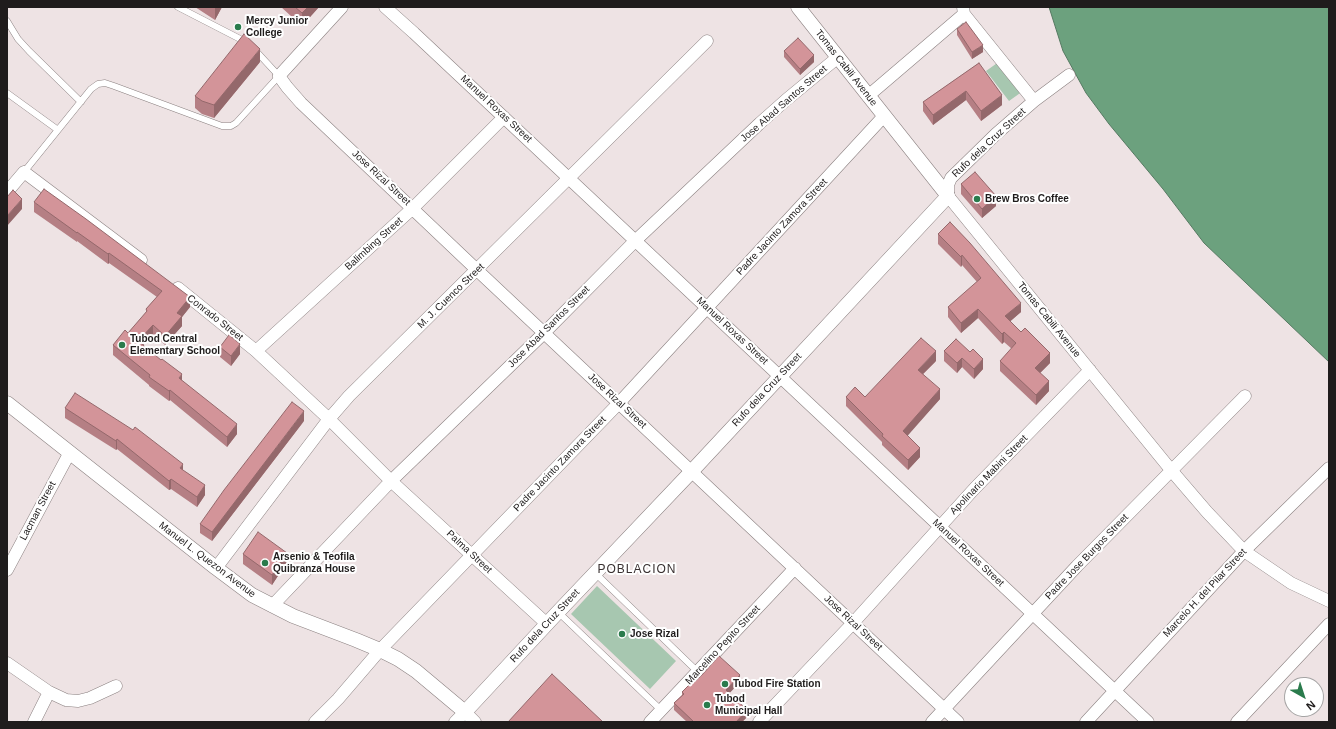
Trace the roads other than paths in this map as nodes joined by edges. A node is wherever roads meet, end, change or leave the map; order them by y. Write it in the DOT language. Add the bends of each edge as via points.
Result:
graph roads {
  1 [pos="178,7"];
  2 [pos="342,7"];
  3 [pos="385,7"];
  4 [pos="798,7"];
  5 [pos="964,10"];
  6 [pos="7,21"];
  7 [pos="707,41"];
  8 [pos="837,58"];
  9 [pos="1069,75"];
  10 [pos="279,76"];
  11 [pos="7,92"];
  12 [pos="868,96"];
  13 [pos="1034,101"];
  14 [pos="81,102"];
  15 [pos="884,116"];
  16 [pos="504,117"];
  17 [pos="58,130"];
  18 [pos="24,172"];
  19 [pos="570,179"];
  20 [pos="7,192"];
  21 [pos="948,196"];
  22 [pos="413,208"];
  23 [pos="635,241"];
  24 [pos="149,266"];
  25 [pos="477,270"];
  26 [pos="167,280"];
  27 [pos="707,309"];
  28 [pos="544,333"];
  29 [pos="256,351"];
  30 [pos="1090,370"];
  31 [pos="780,376"];
  32 [pos="1245,396"];
  33 [pos="7,403"];
  34 [pos="619,403"];
  35 [pos="329,419"];
  36 [pos="70,452"];
  37 [pos="1329,468"];
  38 [pos="1171,470"];
  39 [pos="692,471"];
  40 [pos="391,481"];
  41 [pos="940,526"];
  42 [pos="1244,551"];
  43 [pos="472,555"];
  44 [pos="216,568"];
  45 [pos="795,568"];
  46 [pos="7,570"];
  47 [pos="594,573"];
  48 [pos="1329,601"];
  49 [pos="272,606"];
  50 [pos="558,612"];
  51 [pos="1033,614"];
  52 [pos="853,622"];
  53 [pos="547,624"];
  54 [pos="1329,624"];
  55 [pos="380,650"];
  56 [pos="7,664"];
  57 [pos="698,672"];
  58 [pos="116,686"];
  59 [pos="1115,690"];
  60 [pos="49,692"];
  61 [pos="944,709"];
  62 [pos="661,710"];
  63 [pos="465,712"];
  64 [pos="34,722"];
  65 [pos="316,722"];
  66 [pos="455,722"];
  67 [pos="475,722"];
  68 [pos="650,722"];
  69 [pos="759,722"];
  70 [pos="932,722"];
  71 [pos="958,722"];
  72 [pos="1086,722"];
  73 [pos="1148,722"];
  74 [pos="1237,722"];
  1 -- 10 [label="lane" via="246,42"];
  2 -- 10 [label="street"];
  3 -- 16 [label="street, Manuel Roxas Street"];
  4 -- 8 [label="street, Tomas Cabili Avenue"];
  5 -- 12 [label="street"];
  5 -- 13 [label="street"];
  6 -- 14 [label="lane" via="29,51"];
  7 -- 19 [label="street, M. J. Cuenco Street"];
  8 -- 12 [label="street, Tomas Cabili Avenue"];
  8 -- 23 [label="street, Jose Abad Santos Street" via="760,123"];
  9 -- 13 [label="street, Rufo dela Cruz Street"];
  10 -- 14 [label="lane" via="236,123 227,127 105,83 91,89"];
  10 -- 22 [label="street, Jose Rizal Street" via="301,103"];
  11 -- 17 [label="lane"];
  12 -- 15 [label="street, Tomas Cabili Avenue"];
  13 -- 21 [label="street, Rufo dela Cruz Street" via="951,178"];
  14 -- 17 [label="lane"];
  15 -- 21 [label="street, Tomas Cabili Avenue"];
  15 -- 27 [label="street, Padre Jacinto Zamora Street"];
  16 -- 19 [label="street, Manuel Roxas Street"];
  16 -- 22 [label="street, Balimbing Street"];
  17 -- 18 [label="lane"];
  18 -- 20 [label="street"];
  18 -- 24 [label="street"];
  19 -- 23 [label="street, Manuel Roxas Street"];
  19 -- 25 [label="street, M. J. Cuenco Street"];
  21 -- 30 [label="street, Tomas Cabili Avenue"];
  21 -- 31 [label="street, Rufo dela Cruz Street"];
  22 -- 25 [label="street, Jose Rizal Street"];
  22 -- 29 [label="street, Balimbing Street"];
  23 -- 27 [label="street, Manuel Roxas Street"];
  23 -- 28 [label="street, Jose Abad Santos Street"];
  25 -- 28 [label="street, Jose Rizal Street"];
  25 -- 35 [label="street, M. J. Cuenco Street" via="383,361"];
  26 -- 29 [label="street, Conrado Street"];
  27 -- 31 [label="street, Manuel Roxas Street"];
  27 -- 34 [label="street, Padre Jacinto Zamora Street"];
  28 -- 34 [label="street, Jose Rizal Street"];
  28 -- 40 [label="street, Jose Abad Santos Street"];
  29 -- 35 [label="street, Conrado Street"];
  30 -- 38 [label="street, Tomas Cabili Avenue"];
  30 -- 41 [label="street, Apolinario Mabini Street"];
  31 -- 39 [label="street, Rufo dela Cruz Street"];
  31 -- 41 [label="street, Manuel Roxas Street"];
  32 -- 38 [label="street, Padre Jose Burgos Street"];
  33 -- 36 [label="street, Manuel L. Quezon Avenue"];
  34 -- 39 [label="street, Jose Rizal Street"];
  34 -- 43 [label="street, Padre Jacinto Zamora Street"];
  35 -- 40 [label="street, Conrado Street"];
  35 -- 44 [label="street, M. J. Cuenco Street"];
  36 -- 44 [label="street, Manuel L. Quezon Avenue"];
  36 -- 46 [label="street, Lacman Street"];
  37 -- 42 [label="street, Marcelo H. del Pilar Street"];
  38 -- 42 [label="street, Tomas Cabili Avenue"];
  38 -- 51 [label="street, Padre Jose Burgos Street"];
  39 -- 45 [label="street, Jose Rizal Street"];
  39 -- 47 [label="street, Rufo dela Cruz Street"];
  40 -- 43 [label="street, Palma Street"];
  40 -- 49 [label="street, Jose Abad Santos Street"];
  41 -- 51 [label="street, Manuel Roxas Street"];
  41 -- 52 [label="street, Apolinario Mabini Street"];
  42 -- 48 [label="street, Tomas Cabili Avenue" via="1291,583"];
  42 -- 59 [label="street, Marcelo H. del Pilar Street"];
  43 -- 53 [label="street, Palma Street"];
  43 -- 55 [label="street, Padre Jacinto Zamora Street"];
  44 -- 49 [label="street, Manuel L. Quezon Avenue" via="252,595"];
  45 -- 52 [label="street, Jose Rizal Street"];
  45 -- 57 [label="street, Marcelino Pepito Street"];
  47 -- 50 [label="street, Rufo dela Cruz Street"];
  47 -- 57 [label="lane"];
  49 -- 55 [label="street, Manuel L. Quezon Avenue"];
  50 -- 53 [label="street, Rufo dela Cruz Street"];
  50 -- 62 [label="lane"];
  51 -- 59 [label="street, Manuel Roxas Street"];
  51 -- 61 [label="street, Padre Jose Burgos Street"];
  52 -- 61 [label="street, Jose Rizal Street"];
  52 -- 69 [label="street, Apolinario Mabini Street"];
  53 -- 63 [label="street, Rufo dela Cruz Street"];
  54 -- 74 [label="street"];
  55 -- 63 [label="street, Manuel L. Quezon Avenue" via="416,671"];
  55 -- 65 [label="street, Padre Jacinto Zamora Street"];
  56 -- 60 [label="street"];
  57 -- 62 [label="street, Marcelino Pepito Street"];
  58 -- 60 [label="street" via="78,701 66,700"];
  59 -- 72 [label="street, Marcelo H. del Pilar Street"];
  59 -- 73 [label="street, Manuel Roxas Street"];
  60 -- 64 [label="street"];
  61 -- 70 [label="street, Padre Jose Burgos Street"];
  61 -- 71 [label="street, Jose Rizal Street"];
  62 -- 68 [label="street, Marcelino Pepito Street"];
  63 -- 66 [label="street"];
  63 -- 67 [label="street"];
}
